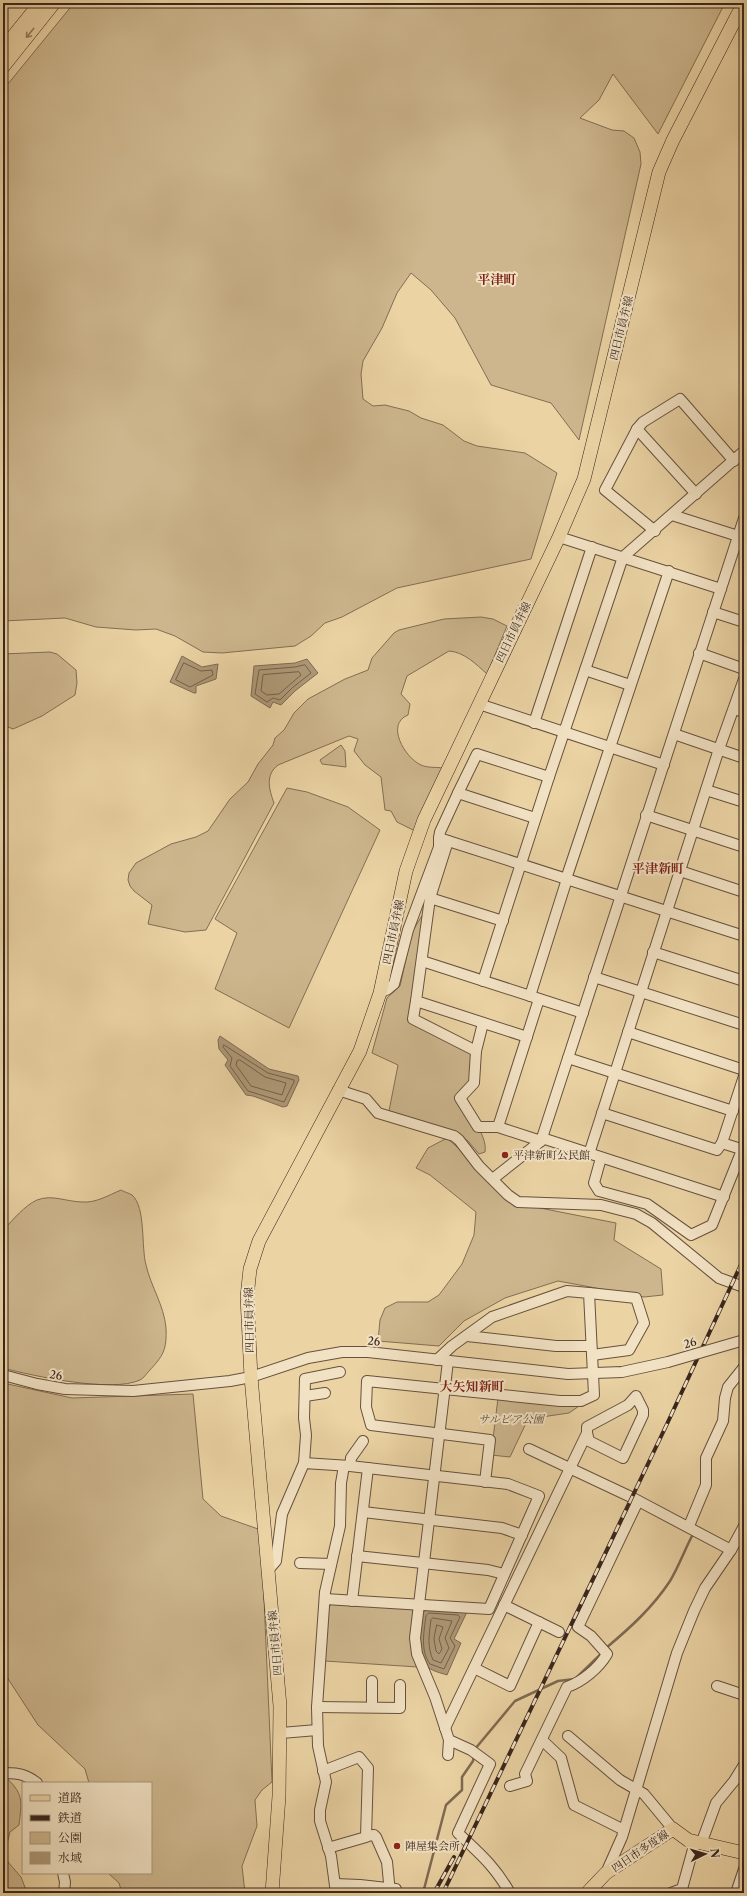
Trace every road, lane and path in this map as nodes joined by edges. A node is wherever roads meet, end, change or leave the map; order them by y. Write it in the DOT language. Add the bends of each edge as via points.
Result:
graph roads {
  1 [pos="40,3"];
  2 [pos="54,3"];
  3 [pos="744,8"];
  4 [pos="3,49"];
  5 [pos="3,67"];
  6 [pos="637,429"];
  7 [pos="744,451"];
  8 [pos="734,460"];
  9 [pos="696,494"];
  10 [pos="672,515"];
  11 [pos="744,518"];
  12 [pos="655,531"];
  13 [pos="738,536"];
  14 [pos="559,537"];
  15 [pos="592,547"];
  16 [pos="623,558"];
  17 [pos="668,572"];
  18 [pos="721,589"];
  19 [pos="713,612"];
  20 [pos="744,622"];
  21 [pos="700,653"];
  22 [pos="744,668"];
  23 [pos="585,670"];
  24 [pos="744,679"];
  25 [pos="630,685"];
  26 [pos="479,704"];
  27 [pos="739,711"];
  28 [pos="534,723"];
  29 [pos="564,733"];
  30 [pos="674,734"];
  31 [pos="609,748"];
  32 [pos="719,749"];
  33 [pos="744,758"];
  34 [pos="664,765"];
  35 [pos="549,777"];
  36 [pos="706,790"];
  37 [pos="458,793"];
  38 [pos="744,802"];
  39 [pos="646,815"];
  40 [pos="535,818"];
  41 [pos="693,830"];
  42 [pos="444,840"];
  43 [pos="744,847"];
  44 [pos="521,864"];
  45 [pos="680,871"];
  46 [pos="567,879"];
  47 [pos="744,892"];
  48 [pos="621,897"];
  49 [pos="430,898"];
  50 [pos="667,911"];
  51 [pos="503,921"];
  52 [pos="744,936"];
  53 [pos="653,952"];
  54 [pos="422,961"];
  55 [pos="594,977"];
  56 [pos="483,981"];
  57 [pos="744,982"];
  58 [pos="640,992"];
  59 [pos="380,993"];
  60 [pos="535,998"];
  61 [pos="416,1001"];
  62 [pos="583,1013"];
  63 [pos="483,1023"];
  64 [pos="744,1026"];
  65 [pos="628,1032"];
  66 [pos="527,1037"];
  67 [pos="476,1051"];
  68 [pos="568,1058"];
  69 [pos="744,1070"];
  70 [pos="615,1073"];
  71 [pos="744,1076"];
  72 [pos="338,1090"];
  73 [pos="733,1111"];
  74 [pos="602,1113"];
  75 [pos="498,1127"];
  76 [pos="542,1140"];
  77 [pos="722,1143"];
  78 [pos="743,1150"];
  79 [pos="589,1154"];
  80 [pos="601,1158"];
  81 [pos="494,1178"];
  82 [pos="724,1197"];
  83 [pos="744,1285"];
  84 [pos="589,1293"];
  85 [pos="466,1336"];
  86 [pos="744,1340"];
  87 [pos="592,1350"];
  88 [pos="438,1360"];
  89 [pos="448,1361"];
  90 [pos="744,1367"];
  91 [pos="340,1372"];
  92 [pos="592,1373"];
  93 [pos="3,1375"];
  94 [pos="251,1377"];
  95 [pos="445,1388"];
  96 [pos="325,1393"];
  97 [pos="305,1396"];
  98 [pos="439,1434"];
  99 [pos="587,1434"];
  100 [pos="363,1441"];
  101 [pos="529,1449"];
  102 [pos="304,1464"];
  103 [pos="347,1466"];
  104 [pos="368,1468"];
  105 [pos="570,1468"];
  106 [pos="434,1476"];
  107 [pos="485,1482"];
  108 [pos="638,1501"];
  109 [pos="363,1512"];
  110 [pos="428,1519"];
  111 [pos="689,1526"];
  112 [pos="744,1526"];
  113 [pos="522,1535"];
  114 [pos="731,1550"];
  115 [pos="357,1556"];
  116 [pos="300,1563"];
  117 [pos="424,1563"];
  118 [pos="332,1564"];
  119 [pos="269,1569"];
  120 [pos="504,1574"];
  121 [pos="325,1599"];
  122 [pos="352,1601"];
  123 [pos="419,1605"];
  124 [pos="504,1605"];
  125 [pos="539,1622"];
  126 [pos="559,1632"];
  127 [pos="474,1668"];
  128 [pos="372,1681"];
  129 [pos="400,1685"];
  130 [pos="717,1686"];
  131 [pos="744,1695"];
  132 [pos="317,1707"];
  133 [pos="372,1707"];
  134 [pos="445,1728"];
  135 [pos="317,1730"];
  136 [pos="281,1733"];
  137 [pos="568,1736"];
  138 [pos="449,1740"];
  139 [pos="542,1740"];
  140 [pos="448,1755"];
  141 [pos="744,1765"];
  142 [pos="3,1770"];
  143 [pos="324,1770"];
  144 [pos="36,1782"];
  145 [pos="510,1786"];
  146 [pos="636,1789"];
  147 [pos="673,1829"];
  148 [pos="624,1830"];
  149 [pos="366,1836"];
  150 [pos="698,1843"];
  151 [pos="328,1848"];
  152 [pos="744,1852"];
  153 [pos="744,1869"];
  154 [pos="606,1873"];
  155 [pos="63,1874"];
  156 [pos="335,1889"];
  157 [pos="392,1890"];
  158 [pos="682,1891"];
  159 [pos="64,1893"];
  160 [pos="272,1893"];
  161 [pos="510,1893"];
  162 [pos="587,1893"];
  163 [pos="671,1893"];
  164 [pos="736,1893"];
  1 -- 4 [label="main road"];
  2 -- 5 [label="main road, one-way"];
  3 -- 14 [label="main road, 四日市員弁線" via="739,12 697,92 659,172 584,479"];
  6 -- 8 [label="street" via="643,422 680,399"];
  6 -- 9 [label="street"];
  6 -- 12 [label="street" via="605,490"];
  7 -- 8 [label="street"];
  8 -- 9 [label="street"];
  9 -- 10 [label="street"];
  10 -- 12 [label="street"];
  10 -- 13 [label="street"];
  11 -- 13 [label="street"];
  12 -- 16 [label="street"];
  13 -- 18 [label="street"];
  14 -- 15 [label="street"];
  14 -- 26 [label="main road, 四日市員弁線"];
  15 -- 16 [label="street"];
  15 -- 28 [label="street"];
  16 -- 17 [label="street"];
  16 -- 23 [label="street"];
  17 -- 18 [label="street"];
  17 -- 25 [label="street"];
  18 -- 19 [label="street"];
  19 -- 20 [label="street"];
  19 -- 21 [label="street"];
  21 -- 22 [label="street"];
  21 -- 30 [label="street"];
  23 -- 25 [label="street"];
  23 -- 29 [label="street"];
  24 -- 27 [label="street"];
  25 -- 31 [label="street"];
  26 -- 28 [label="street"];
  26 -- 59 [label="main road, 四日市員弁線" via="424,820 406,871"];
  27 -- 32 [label="street"];
  28 -- 29 [label="street"];
  29 -- 31 [label="street"];
  29 -- 35 [label="street"];
  30 -- 32 [label="street"];
  30 -- 34 [label="street"];
  31 -- 34 [label="street"];
  31 -- 46 [label="street"];
  32 -- 33 [label="street"];
  32 -- 36 [label="street"];
  34 -- 39 [label="street"];
  35 -- 37 [label="street" via="477,754"];
  35 -- 40 [label="street"];
  36 -- 38 [label="street"];
  36 -- 41 [label="street"];
  37 -- 40 [label="street"];
  37 -- 42 [label="street" via="440,832"];
  39 -- 41 [label="street"];
  39 -- 48 [label="street"];
  40 -- 44 [label="street"];
  41 -- 43 [label="street"];
  41 -- 45 [label="street"];
  42 -- 44 [label="street"];
  42 -- 49 [label="street"];
  42 -- 59 [label="street" via="439,847 408,930 394,984"];
  44 -- 46 [label="street"];
  44 -- 51 [label="street"];
  45 -- 47 [label="street"];
  45 -- 50 [label="street"];
  46 -- 48 [label="street"];
  46 -- 60 [label="street"];
  48 -- 50 [label="street"];
  48 -- 55 [label="street"];
  49 -- 51 [label="street"];
  49 -- 54 [label="street"];
  50 -- 52 [label="street"];
  50 -- 53 [label="street"];
  51 -- 56 [label="street"];
  53 -- 57 [label="street"];
  53 -- 58 [label="street"];
  54 -- 56 [label="street"];
  54 -- 61 [label="street"];
  55 -- 58 [label="street"];
  55 -- 62 [label="street"];
  56 -- 60 [label="street"];
  58 -- 64 [label="street"];
  58 -- 65 [label="street"];
  59 -- 72 [label="main road, 四日市員弁線" via="360,1051"];
  60 -- 62 [label="street"];
  60 -- 66 [label="street"];
  61 -- 63 [label="street"];
  61 -- 67 [label="street" via="413,1019"];
  62 -- 68 [label="street"];
  63 -- 66 [label="street"];
  63 -- 67 [label="street"];
  65 -- 69 [label="street"];
  65 -- 70 [label="street"];
  66 -- 75 [label="street"];
  67 -- 75 [label="street" via="474,1083 460,1098 478,1127"];
  68 -- 70 [label="street"];
  68 -- 76 [label="street"];
  70 -- 73 [label="street"];
  70 -- 74 [label="street"];
  71 -- 73 [label="street"];
  72 -- 81 [label="street" via="366,1099 378,1113 454,1136 479,1166"];
  72 -- 94 [label="main road, 四日市員弁線" via="259,1241 250,1269 247,1297"];
  73 -- 77 [label="street"];
  74 -- 77 [label="street" via="717,1150"];
  74 -- 79 [label="street"];
  75 -- 76 [label="street"];
  76 -- 79 [label="street"];
  76 -- 81 [label="street"];
  77 -- 78 [label="street"];
  78 -- 82 [label="street"];
  79 -- 80 [label="street"];
  80 -- 82 [label="street"];
  80 -- 82 [label="street" via="594,1183 599,1191 647,1204 691,1235 712,1225"];
  81 -- 83 [label="street" via="508,1195 518,1202 601,1204 636,1214 652,1223 719,1278"];
  84 -- 85 [label="street" via="567,1291 492,1317"];
  84 -- 87 [label="street"];
  84 -- 87 [label="street" via="636,1298 644,1323 629,1350"];
  85 -- 87 [label="street"];
  85 -- 88 [label="street"];
  86 -- 92 [label="street, 26, bridge" via="622,1372"];
  87 -- 92 [label="street"];
  88 -- 89 [label="street, 26"];
  88 -- 94 [label="street, 26" via="368,1352 342,1352 308,1358"];
  89 -- 92 [label="street, 26" via="542,1372"];
  89 -- 95 [label="street"];
  90 -- 111 [label="street" via="728,1387 724,1398 723,1421 706,1458 706,1485"];
  91 -- 97 [label="street" via="305,1379"];
  92 -- 95 [label="street" via="594,1395 581,1401 542,1400"];
  93 -- 94 [label="street, 26" via="65,1389 101,1391 230,1381"];
  94 -- 119 [label="main road, 四日市員弁線"];
  95 -- 98 [label="street"];
  95 -- 98 [label="street" via="367,1381 366,1406 371,1425"];
  96 -- 97 [label="street"];
  97 -- 102 [label="street"];
  98 -- 106 [label="street"];
  98 -- 107 [label="street" via="490,1440"];
  99 -- 99 [label="street" via="587,1427 628,1405 636,1396 643,1415 623,1458 589,1441"];
  99 -- 105 [label="street"];
  100 -- 103 [label="street"];
  101 -- 105 [label="street"];
  102 -- 103 [label="street"];
  102 -- 119 [label="street" via="282,1514 276,1561"];
  103 -- 104 [label="street"];
  103 -- 118 [label="street" via="341,1483 340,1526"];
  104 -- 106 [label="street"];
  104 -- 109 [label="street"];
  105 -- 108 [label="street"];
  105 -- 124 [label="street"];
  106 -- 107 [label="street"];
  106 -- 110 [label="street"];
  107 -- 113 [label="street" via="508,1484 540,1496"];
  108 -- 111 [label="street"];
  108 -- 139 [label="street" via="578,1626 604,1651 604,1659 578,1683 567,1688"];
  109 -- 110 [label="street"];
  109 -- 115 [label="street"];
  110 -- 113 [label="street" via="502,1528"];
  110 -- 117 [label="street"];
  111 -- 114 [label="street"];
  112 -- 114 [label="street"];
  113 -- 120 [label="street"];
  114 -- 146 [label="street" via="705,1588 682,1639"];
  115 -- 117 [label="street"];
  115 -- 122 [label="street"];
  116 -- 118 [label="street"];
  117 -- 120 [label="street"];
  117 -- 123 [label="street"];
  118 -- 121 [label="street"];
  119 -- 136 [label="main road, 四日市員弁線"];
  120 -- 123 [label="street" via="489,1609"];
  121 -- 122 [label="street"];
  121 -- 132 [label="street"];
  122 -- 123 [label="street"];
  123 -- 134 [label="street" via="416,1648"];
  124 -- 125 [label="street"];
  124 -- 127 [label="street"];
  125 -- 126 [label="street"];
  125 -- 127 [label="street" via="510,1686"];
  127 -- 134 [label="street"];
  128 -- 133 [label="street"];
  129 -- 133 [label="street" via="400,1708"];
  130 -- 131 [label="street"];
  132 -- 133 [label="street"];
  132 -- 135 [label="street"];
  134 -- 138 [label="street"];
  135 -- 136 [label="street"];
  135 -- 143 [label="street"];
  136 -- 160 [label="main road, 四日市員弁線"];
  137 -- 146 [label="street" via="620,1780"];
  138 -- 140 [label="street"];
  138 -- 161 [label="street" via="490,1764 458,1833 488,1861"];
  139 -- 145 [label="street" via="525,1774 527,1781"];
  139 -- 148 [label="street" via="561,1758 574,1805"];
  141 -- 150 [label="street" via="716,1803"];
  142 -- 144 [label="street" via="6,1773 21,1773"];
  143 -- 149 [label="street" via="359,1757 368,1768"];
  143 -- 151 [label="street" via="326,1782 320,1821"];
  146 -- 147 [label="street" via="644,1794"];
  146 -- 148 [label="street"];
  147 -- 150 [label="main road, 四日市多度線" via="688,1840"];
  147 -- 154 [label="main road, 四日市多度線"];
  148 -- 154 [label="street"];
  149 -- 151 [label="street"];
  149 -- 157 [label="street" via="376,1837 387,1862"];
  150 -- 152 [label="main road, 四日市多度線"];
  150 -- 158 [label="street"];
  151 -- 156 [label="street" via="334,1868"];
  153 -- 164 [label="street"];
  154 -- 162 [label="main road, 四日市多度線"];
  155 -- 159 [label="street"];
  156 -- 157 [label="street" via="360,1885"];
  158 -- 163 [label="street"];
}
